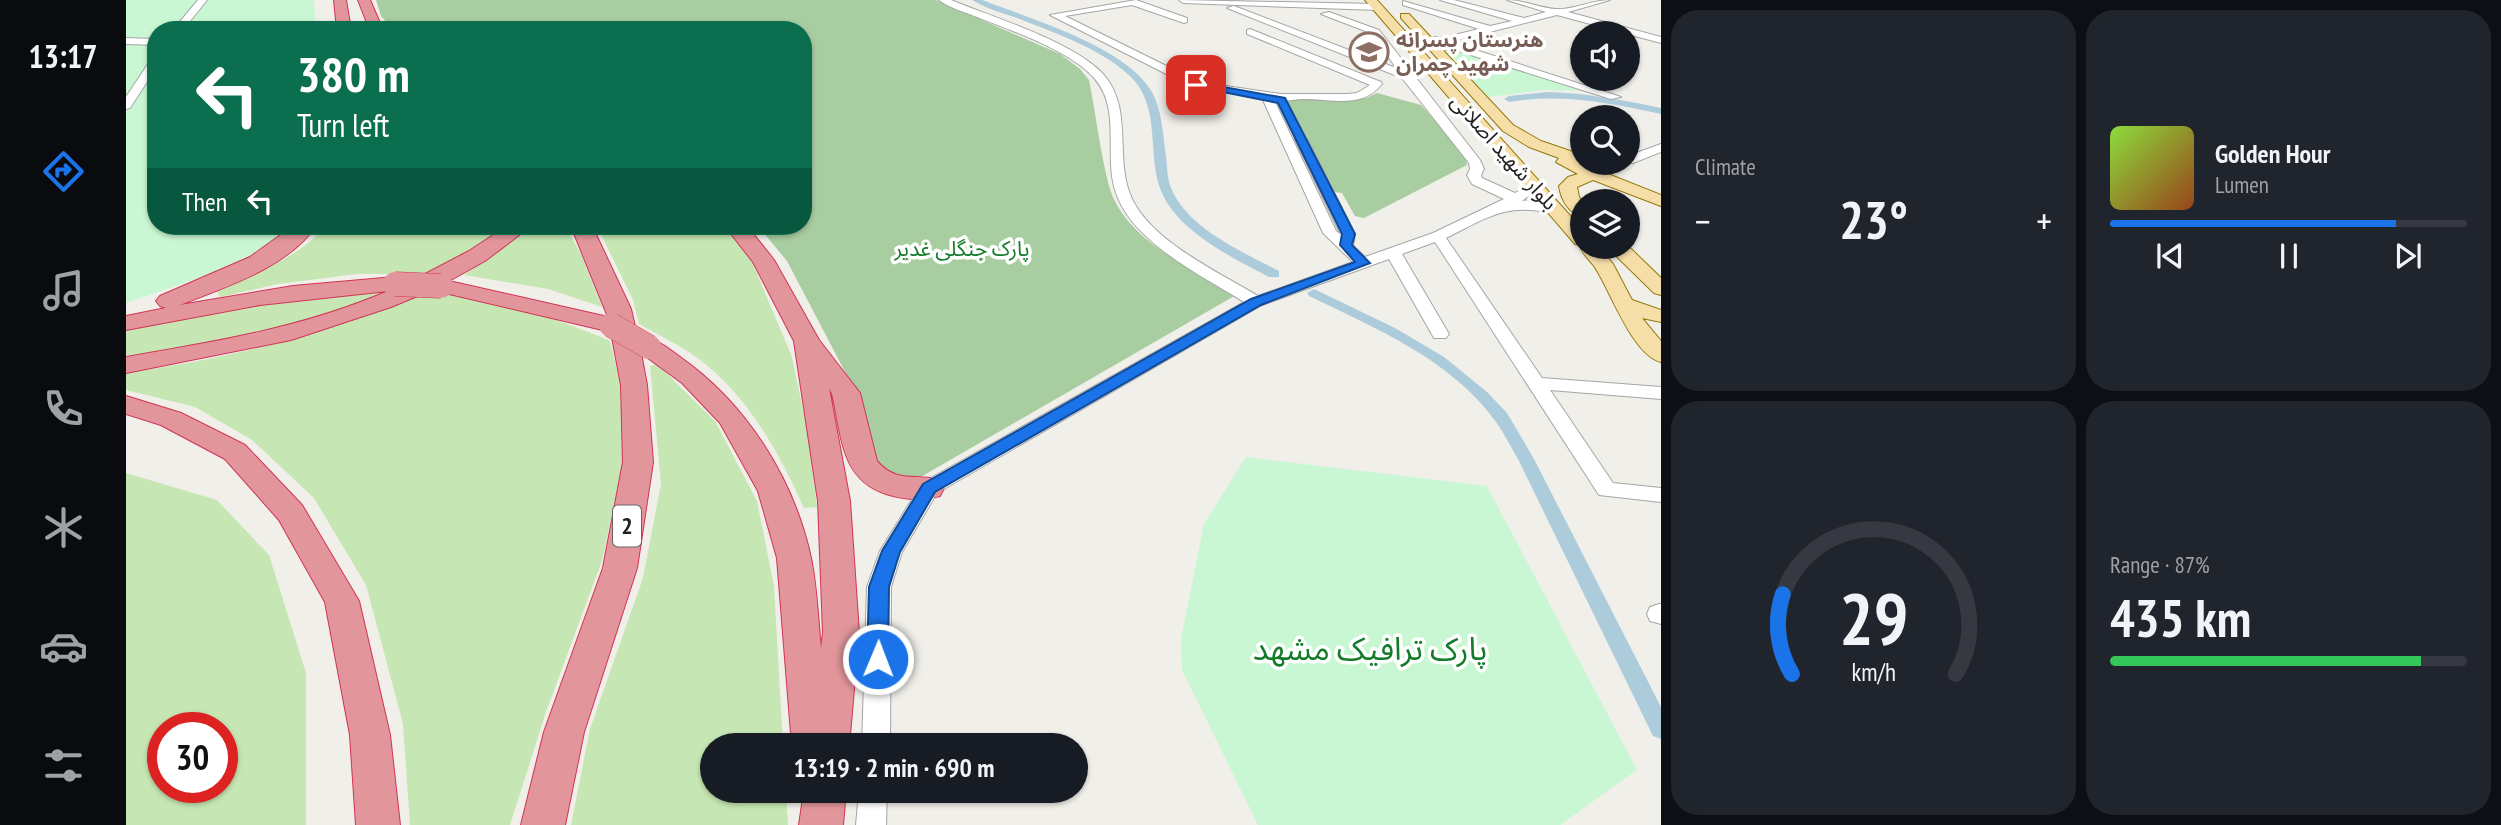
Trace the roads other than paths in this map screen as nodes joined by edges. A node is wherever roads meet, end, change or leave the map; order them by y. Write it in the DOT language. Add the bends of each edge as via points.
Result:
graph roads {
  1 [pos="203,0"];
  2 [pos="329,0"];
  3 [pos="364,0"];
  4 [pos="943,0"];
  5 [pos="1183,0"];
  6 [pos="1240,0"];
  7 [pos="1444,0"];
  8 [pos="1511,0"];
  9 [pos="1606,0"];
  10 [pos="1379,2"];
  11 [pos="1406,3"];
  12 [pos="340,5"];
  13 [pos="1231,8"];
  14 [pos="1323,10"];
  15 [pos="1557,12"];
  16 [pos="1184,20"];
  17 [pos="1527,20"];
  18 [pos="186,21"];
  19 [pos="373,21"];
  20 [pos="1554,24"];
  21 [pos="1490,29"];
  22 [pos="1250,32"];
  23 [pos="1661,40"];
  24 [pos="126,41"];
  25 [pos="147,42"];
  26 [pos="1429,42"];
  27 [pos="147,74"];
  28 [pos="1406,75"];
  29 [pos="1615,96"];
  30 [pos="1274,98"];
  31 [pos="127,102"];
  32 [pos="1476,122"];
  33 [pos="1281,128"];
  34 [pos="1296,129"];
  35 [pos="1659,150"];
  36 [pos="1640,156"];
  37 [pos="1570,158"];
  38 [pos="1570,160"];
  39 [pos="1299,166"];
  40 [pos="1315,167"];
  41 [pos="1581,175"];
  42 [pos="1607,175"];
  43 [pos="1613,175"];
  44 [pos="1529,181"];
  45 [pos="1661,193"];
  46 [pos="1570,198"];
  47 [pos="1315,199"];
  48 [pos="1330,200"];
  49 [pos="1661,201"];
  50 [pos="1507,203"];
  51 [pos="1555,210"];
  52 [pos="1324,218"];
  53 [pos="1341,219"];
  54 [pos="1570,227"];
  55 [pos="294,235"];
  56 [pos="509,235"];
  57 [pos="586,235"];
  58 [pos="743,235"];
  59 [pos="1438,236"];
  60 [pos="1346,245"];
  61 [pos="1393,251"];
  62 [pos="1599,259"];
  63 [pos="1630,259"];
  64 [pos="1363,263"];
  65 [pos="1661,289"];
  66 [pos="1256,302"];
  67 [pos="1622,303"];
  68 [pos="126,314"];
  69 [pos="1661,316"];
  70 [pos="126,323"];
  71 [pos="1440,334"];
  72 [pos="807,341"];
  73 [pos="1658,343"];
  74 [pos="126,365"];
  75 [pos="1537,383"];
  76 [pos="1661,393"];
  77 [pos="126,405"];
  78 [pos="126,412"];
  79 [pos="171,419"];
  80 [pos="929,488"];
  81 [pos="1661,495"];
  82 [pos="811,733"];
  83 [pos="831,733"];
  84 [pos="876,733"];
  85 [pos="817,803"];
  86 [pos="823,803"];
  87 [pos="872,803"];
  88 [pos="378,825"];
  89 [pos="544,825"];
  90 [pos="820,825"];
  91 [pos="871,825"];
  1 -- 18 [label="street"];
  2 -- 12 [label="highway"];
  3 -- 19 [label="highway"];
  4 -- 66 [label="street" via="1058,49 1099,76 1114,108 1122,194 1144,226"];
  5 -- 14 [label="street"];
  6 -- 14 [label="street" via="1318,3"];
  7 -- 17 [label="street"];
  8 -- 15 [label="street"];
  9 -- 15 [label="street"];
  10 -- 14 [label="street"];
  10 -- 26 [label="main road, بلوار شهید اصلانی"];
  10 -- 32 [label="main road, بلوار شهید اصلانی"];
  11 -- 21 [label="street"];
  13 -- 28 [label="street"];
  14 -- 28 [label="street" via="1376,32"];
  15 -- 17 [label="street"];
  15 -- 23 [label="street"];
  16 -- 30 [label="street" via="1133,2 1055,15 1196,85"];
  17 -- 20 [label="street"];
  17 -- 21 [label="street"];
  21 -- 26 [label="street"];
  22 -- 30 [label="street" via="1377,84 1360,96"];
  24 -- 25 [label="street"];
  26 -- 29 [label="street"];
  26 -- 37 [label="main road, بلوار شهید اصلانی" via="1508,128"];
  27 -- 31 [label="street"];
  28 -- 50 [label="street" via="1475,163 1477,181"];
  30 -- 33 [label="street"];
  30 -- 34 [label="street"];
  32 -- 38 [label="main road" via="1524,146"];
  32 -- 44 [label="main road, بلوار شهید اصلانی"];
  33 -- 34 [label="street"];
  33 -- 39 [label="street"];
  34 -- 40 [label="street"];
  35 -- 36 [label="street"];
  39 -- 40 [label="street"];
  39 -- 47 [label="street"];
  40 -- 48 [label="street"];
  41 -- 46 [label="main road, بلوار شهید اصلانی" via="1567,186"];
  42 -- 49 [label="main road"];
  43 -- 45 [label="main road"];
  44 -- 50 [label="street" via="1530,190"];
  44 -- 51 [label="main road, بلوار شهید اصلانی"];
  47 -- 48 [label="street"];
  47 -- 52 [label="street"];
  48 -- 53 [label="street"];
  50 -- 51 [label="street"];
  50 -- 59 [label="street"];
  51 -- 54 [label="main road, بلوار شهید اصلانی"];
  52 -- 53 [label="street"];
  52 -- 60 [label="street" via="1330,233"];
  53 -- 60 [label="street" via="1349,234"];
  55 -- 68 [label="highway" via="271,255 227,278"];
  56 -- 74 [label="highway" via="434,280 348,315 258,341"];
  57 -- 89 [label="highway, 2" via="619,309 634,385 638,462 620,568 565,732"];
  58 -- 72 [label="highway" via="763,260"];
  59 -- 61 [label="street"];
  59 -- 75 [label="street"];
  60 -- 64 [label="street"];
  61 -- 64 [label="street"];
  61 -- 71 [label="street"];
  62 -- 67 [label="main road"];
  63 -- 65 [label="main road"];
  64 -- 66 [label="street"];
  66 -- 80 [label="street"];
  67 -- 69 [label="main road"];
  67 -- 73 [label="main road"];
  70 -- 82 [label="highway, bridge" via="272,293 340,286 441,286 611,325 649,347 691,377 732,418 773,491 794,558"];
  72 -- 80 [label="highway" via="846,393 863,464 874,477 890,484"];
  72 -- 83 [label="highway" via="834,501 841,633"];
  75 -- 76 [label="street"];
  75 -- 81 [label="street" via="1606,490"];
  77 -- 79 [label="highway"];
  78 -- 79 [label="highway"];
  79 -- 88 [label="highway" via="235,452 292,513 342,601 370,735"];
  80 -- 84 [label="street" via="891,551 879,587"];
  85 -- 90 [label="highway"];
  86 -- 90 [label="highway"];
  87 -- 91 [label="street"];
}
